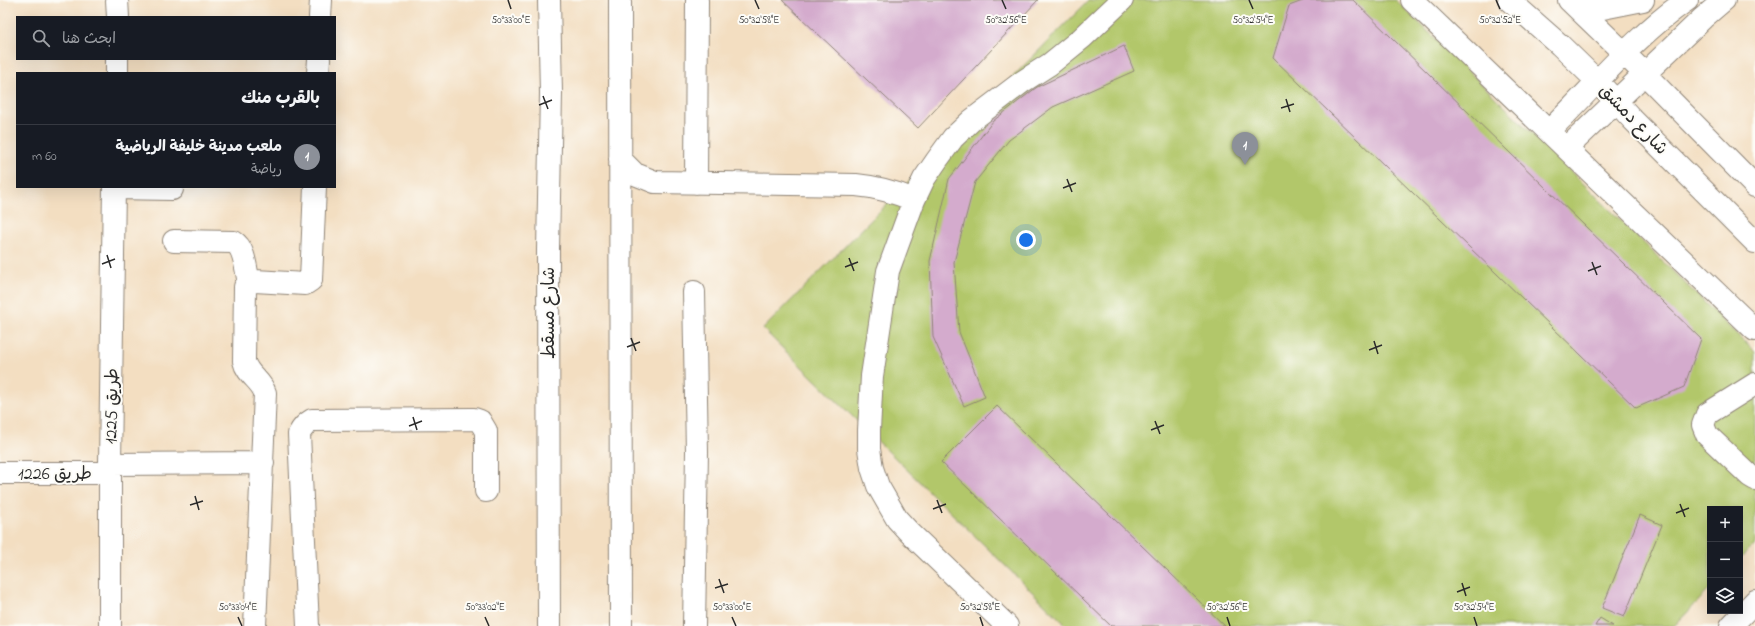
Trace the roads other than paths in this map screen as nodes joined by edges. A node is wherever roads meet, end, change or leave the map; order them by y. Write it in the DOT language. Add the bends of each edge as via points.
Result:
graph roads {
  1 [pos="117,0"];
  2 [pos="321,0"];
  3 [pos="549,0"];
  4 [pos="620,0"];
  5 [pos="697,0"];
  6 [pos="1122,0"];
  7 [pos="1412,0"];
  8 [pos="1509,0"];
  9 [pos="1569,0"];
  10 [pos="1581,0"];
  11 [pos="1643,0"];
  12 [pos="1687,0"];
  13 [pos="1724,0"];
  14 [pos="118,16"];
  15 [pos="320,16"];
  16 [pos="1625,54"];
  17 [pos="117,60"];
  18 [pos="319,60"];
  19 [pos="117,72"];
  20 [pos="318,72"];
  21 [pos="1645,74"];
  22 [pos="1598,82"];
  23 [pos="1617,102"];
  24 [pos="1549,131"];
  25 [pos="1567,148"];
  26 [pos="620,159"];
  27 [pos="696,184"];
  28 [pos="1754,184"];
  29 [pos="114,188"];
  30 [pos="143,188"];
  31 [pos="315,188"];
  32 [pos="172,189"];
  33 [pos="914,200"];
  34 [pos="174,241"];
  35 [pos="1755,242"];
  36 [pos="249,283"];
  37 [pos="694,292"];
  38 [pos="1755,330"];
  39 [pos="1755,384"];
  40 [pos="263,463"];
  41 [pos="110,468"];
  42 [pos="0,473"];
  43 [pos="1755,479"];
  44 [pos="486,491"];
  45 [pos="1755,601"];
  46 [pos="110,626"];
  47 [pos="256,626"];
  48 [pos="308,626"];
  49 [pos="549,626"];
  50 [pos="621,626"];
  51 [pos="694,626"];
  52 [pos="1007,626"];
  53 [pos="1731,626"];
  1 -- 14 [label="street"];
  2 -- 15 [label="street"];
  3 -- 49 [label="street, شارع مسقط"];
  4 -- 26 [label="street"];
  5 -- 27 [label="street"];
  6 -- 33 [label="street" via="1082,38 972,120 953,138 924,179"];
  7 -- 24 [label="street"];
  8 -- 22 [label="street, شارع دمشق"];
  9 -- 16 [label="street"];
  10 -- 11 [label="street" via="1603,8"];
  12 -- 16 [label="street"];
  13 -- 21 [label="street"];
  16 -- 21 [label="street"];
  16 -- 22 [label="street"];
  17 -- 19 [label="street"];
  18 -- 20 [label="street"];
  21 -- 23 [label="street"];
  21 -- 28 [label="street"];
  22 -- 23 [label="street, شارع دمشق"];
  22 -- 24 [label="street"];
  23 -- 25 [label="street"];
  23 -- 35 [label="street, شارع دمشق"];
  24 -- 25 [label="street"];
  25 -- 38 [label="street"];
  26 -- 27 [label="street" via="635,174 654,182"];
  26 -- 50 [label="street"];
  27 -- 33 [label="street" via="856,185 894,192"];
  29 -- 41 [label="street, طريق 1225"];
  30 -- 32 [label="street"];
  31 -- 36 [label="street" via="312,278 305,284 255,281"];
  33 -- 52 [label="street" via="888,272 872,376 869,430 872,468 878,486 897,519"];
  34 -- 36 [label="street" via="238,244"];
  36 -- 40 [label="street" via="245,287 244,362 248,372 262,386 265,393"];
  37 -- 51 [label="street" via="697,452"];
  39 -- 43 [label="street" via="1708,414 1703,425 1707,435"];
  40 -- 41 [label="street, طريق 1226"];
  40 -- 47 [label="street"];
  41 -- 42 [label="street, طريق 1226"];
  41 -- 46 [label="street, طريق 1225"];
  44 -- 48 [label="street" via="486,432 480,421 474,418 308,422 299,434"];
  45 -- 53 [label="street"];
}
